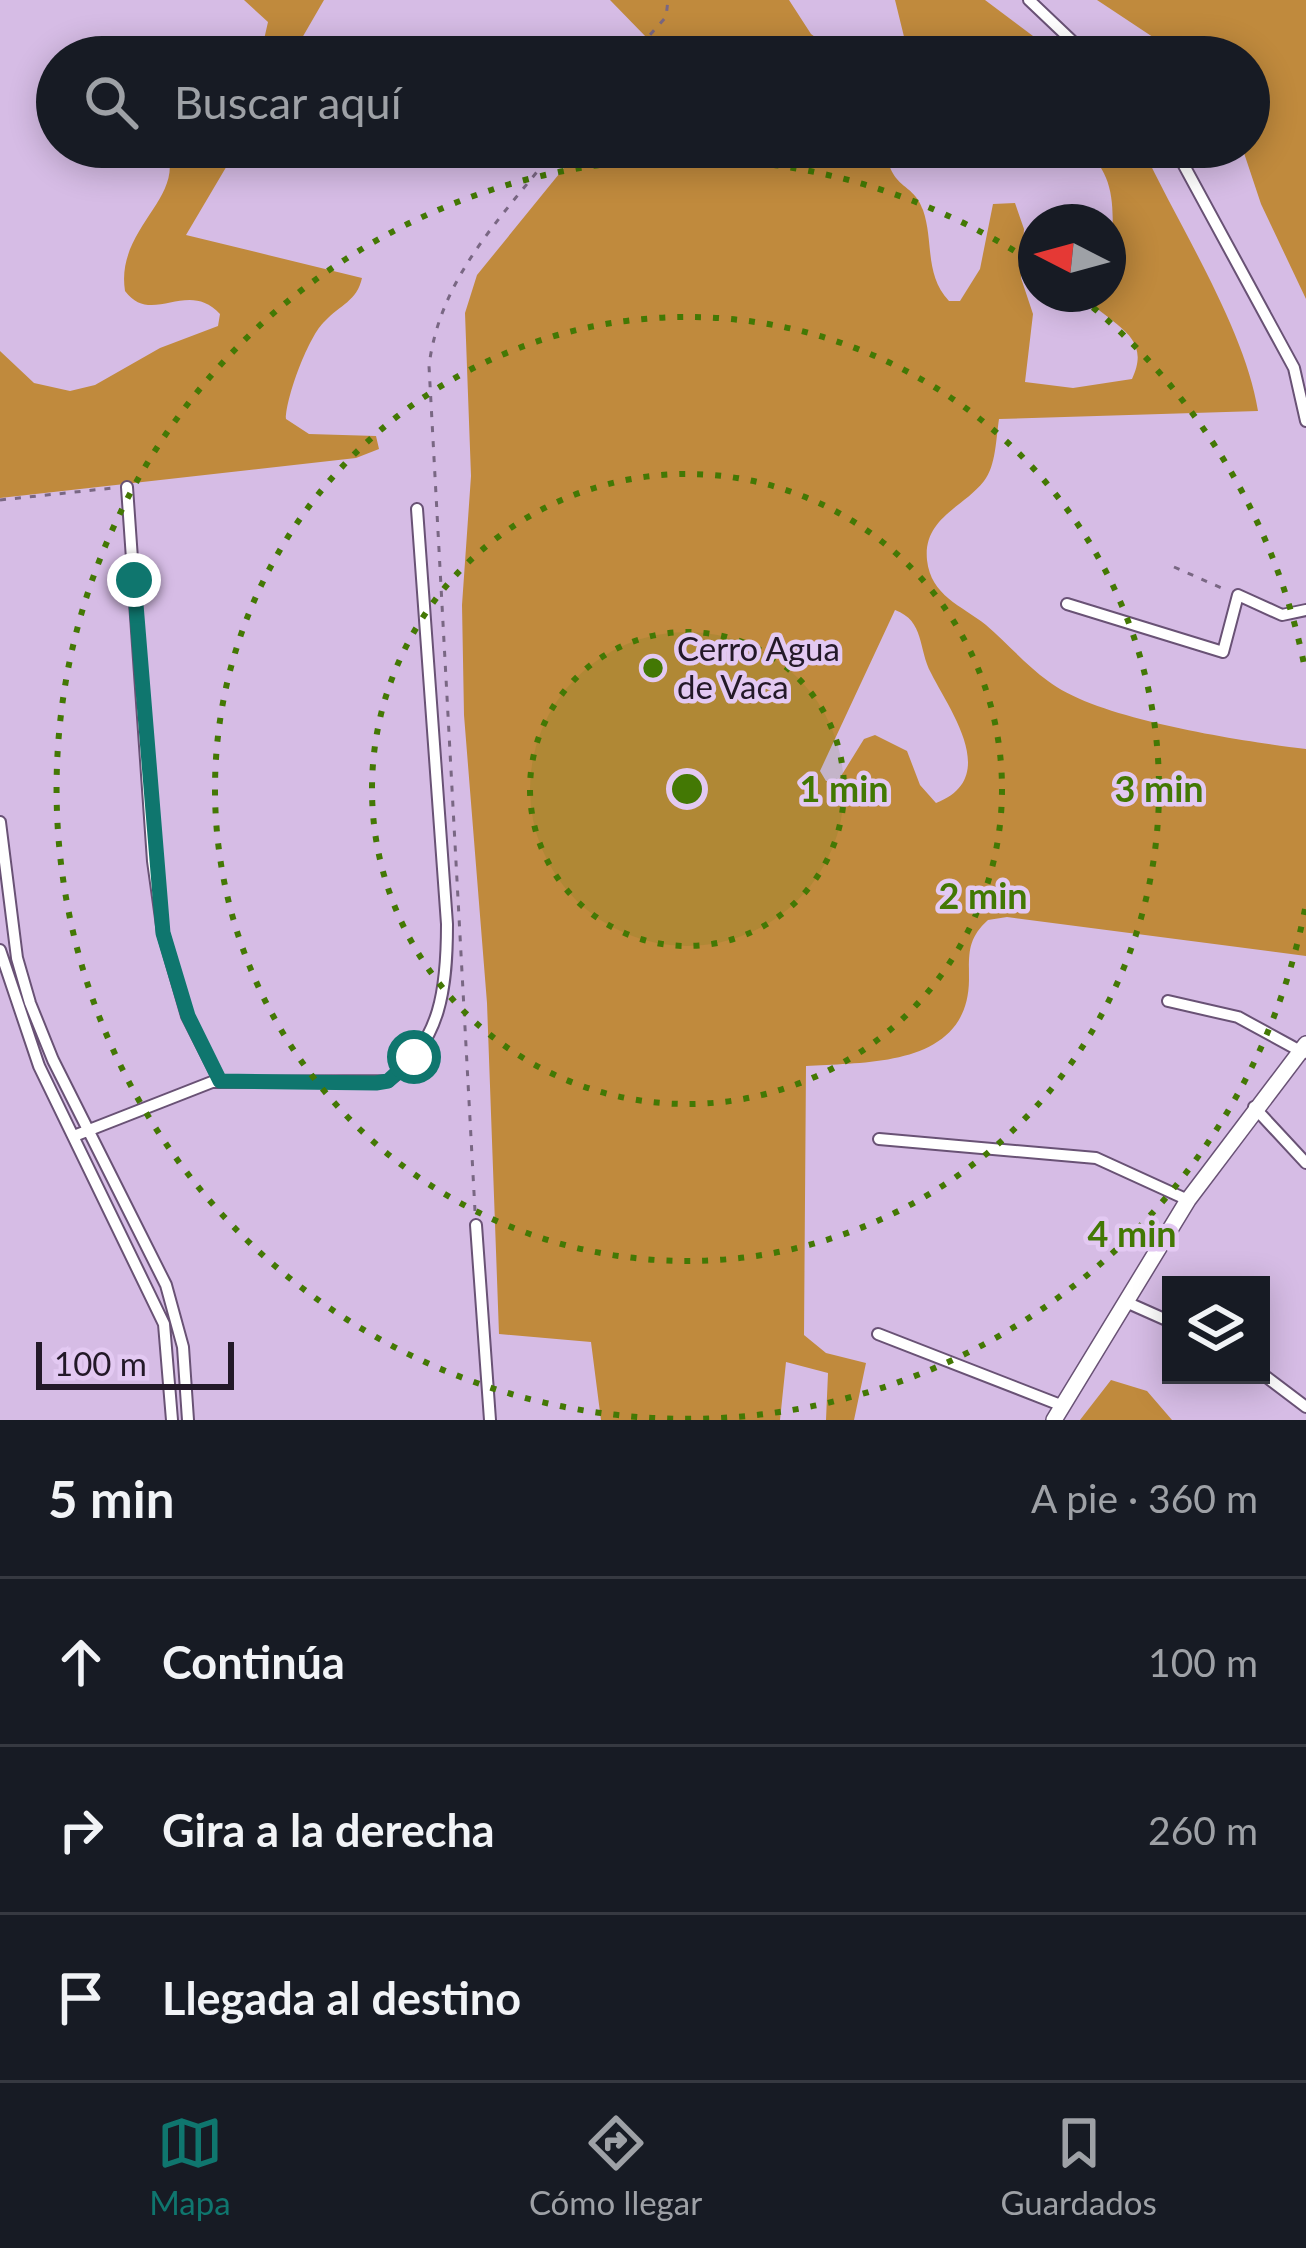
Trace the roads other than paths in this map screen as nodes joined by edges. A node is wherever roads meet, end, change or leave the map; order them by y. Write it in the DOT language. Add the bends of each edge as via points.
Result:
graph roads {
  1 [pos="1029,0"];
  2 [pos="1067,36"];
  3 [pos="1185,168"];
  4 [pos="1306,421"];
  5 [pos="127,487"];
  6 [pos="417,509"];
  7 [pos="1066,604"];
  8 [pos="1306,610"];
  9 [pos="0,822"];
  10 [pos="6,928"];
  11 [pos="0,950"];
  12 [pos="1168,1001"];
  13 [pos="1304,1050"];
  14 [pos="220,1081"];
  15 [pos="1254,1107"];
  16 [pos="88,1130"];
  17 [pos="74,1136"];
  18 [pos="879,1139"];
  19 [pos="1306,1163"];
  20 [pos="1188,1200"];
  21 [pos="476,1225"];
  22 [pos="1126,1302"];
  23 [pos="1162,1318"];
  24 [pos="878,1334"];
  25 [pos="1270,1380"];
  26 [pos="1306,1407"];
  27 [pos="1058,1413"];
  28 [pos="172,1420"];
  29 [pos="188,1420"];
  30 [pos="490,1420"];
  1 -- 2 [label="street"];
  3 -- 4 [label="street" via="1294,368"];
  5 -- 14 [label="street" via="163,933 188,1016"];
  6 -- 14 [label="street" via="447,924 439,1016 388,1081"];
  7 -- 8 [label="street" via="1223,652 1238,595 1282,615"];
  9 -- 10 [label="street"];
  10 -- 16 [label="street"];
  11 -- 17 [label="street" via="16,1008"];
  12 -- 13 [label="street" via="1238,1017"];
  13 -- 15 [label="street"];
  14 -- 16 [label="street"];
  15 -- 19 [label="street"];
  15 -- 20 [label="street"];
  16 -- 17 [label="street"];
  16 -- 29 [label="street" via="179,1320"];
  17 -- 28 [label="street" via="164,1324"];
  18 -- 20 [label="street" via="1096,1158"];
  20 -- 22 [label="street"];
  21 -- 30 [label="street"];
  22 -- 23 [label="street"];
  22 -- 27 [label="street"];
  24 -- 27 [label="street"];
  25 -- 26 [label="street"];
}
